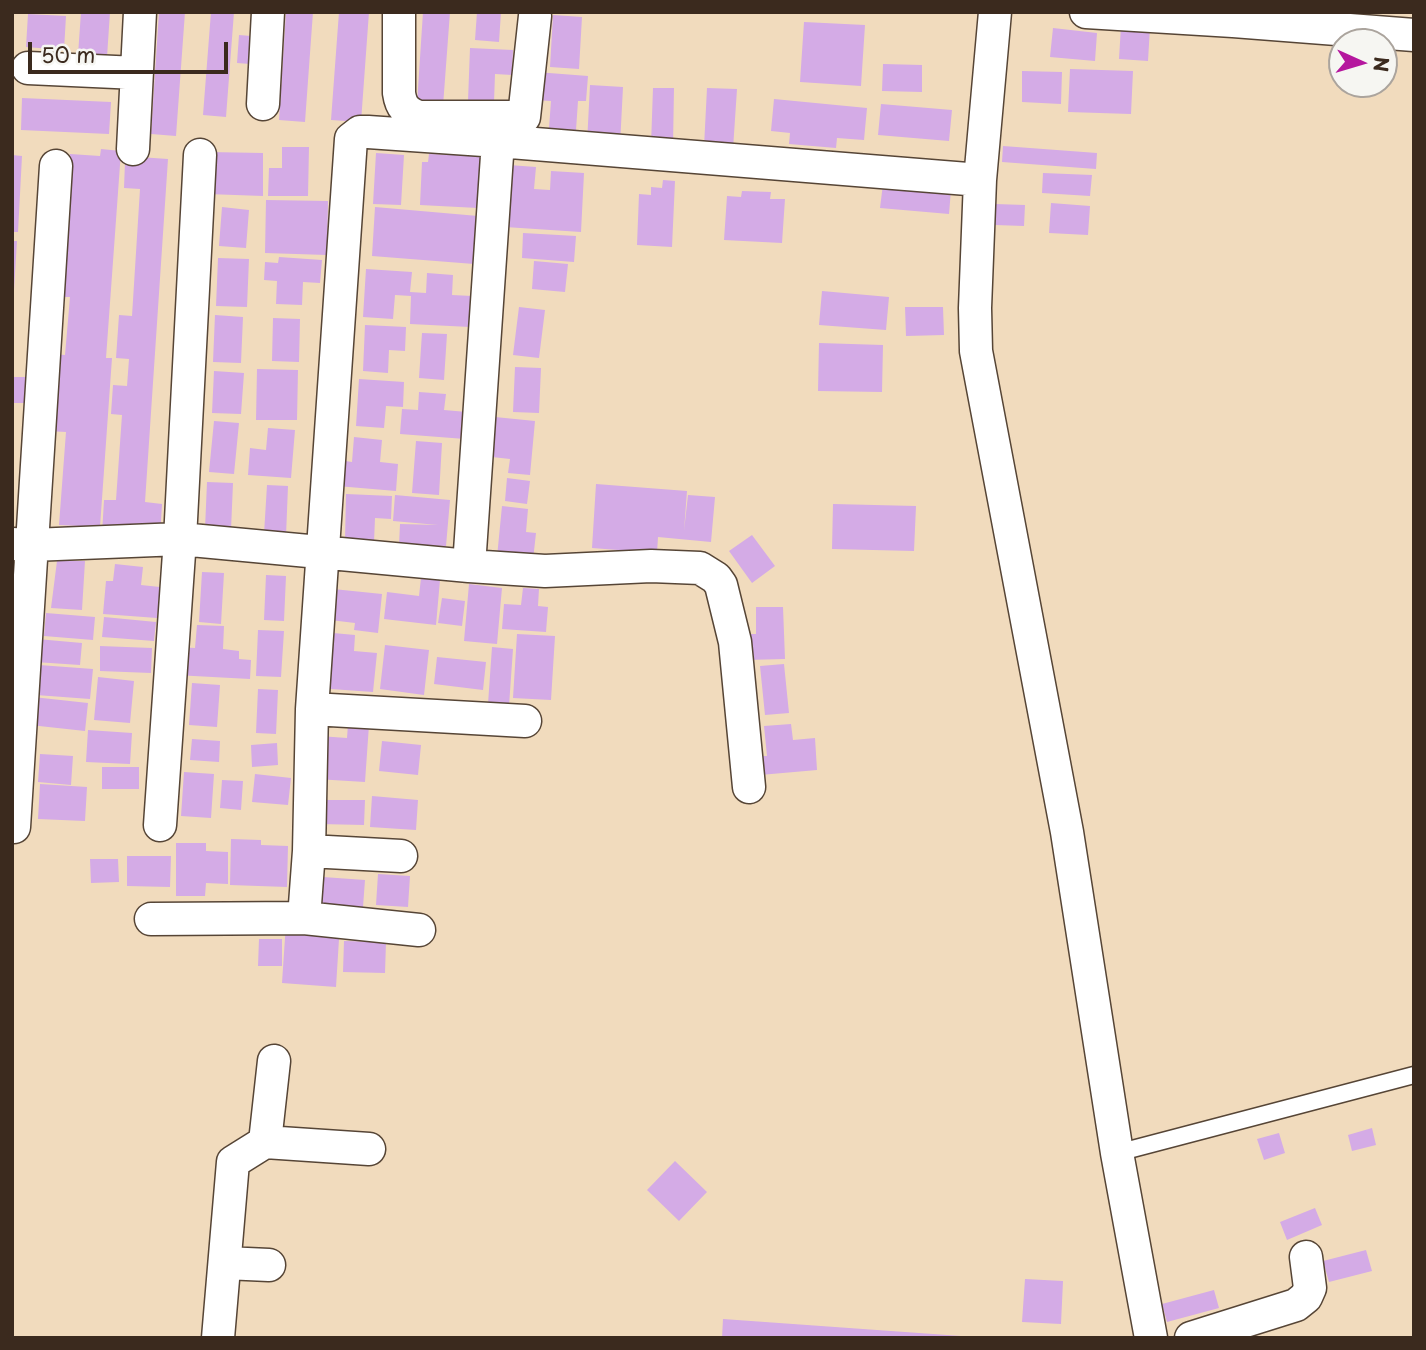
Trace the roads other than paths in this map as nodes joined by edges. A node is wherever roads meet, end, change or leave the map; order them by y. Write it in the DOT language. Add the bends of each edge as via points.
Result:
graph roads {
  1 [pos="140,12"];
  2 [pos="268,12"];
  3 [pos="399,12"];
  4 [pos="995,12"];
  5 [pos="1086,12"];
  6 [pos="535,16"];
  7 [pos="1414,35"];
  8 [pos="29,68"];
  9 [pos="137,73"];
  10 [pos="263,104"];
  11 [pos="516,133"];
  12 [pos="132,149"];
  13 [pos="200,155"];
  14 [pos="56,166"];
  15 [pos="980,180"];
  16 [pos="180,539"];
  17 [pos="22,544"];
  18 [pos="321,552"];
  19 [pos="468,566"];
  20 [pos="312,709"];
  21 [pos="525,721"];
  22 [pos="749,787"];
  23 [pos="160,825"];
  24 [pos="15,827"];
  25 [pos="309,851"];
  26 [pos="401,856"];
  27 [pos="304,918"];
  28 [pos="151,919"];
  29 [pos="419,930"];
  30 [pos="274,1061"];
  31 [pos="1414,1075"];
  32 [pos="265,1142"];
  33 [pos="369,1149"];
  34 [pos="1117,1153"];
  35 [pos="1306,1257"];
  36 [pos="225,1263"];
  37 [pos="269,1265"];
  38 [pos="218,1338"];
  39 [pos="1151,1338"];
  40 [pos="1191,1338"];
  1 -- 9 [label="street"];
  2 -- 10 [label="street"];
  3 -- 11 [label="street" via="399,93 408,113"];
  4 -- 15 [label="street"];
  5 -- 7 [label="street"];
  6 -- 11 [label="street"];
  8 -- 9 [label="street"];
  9 -- 12 [label="street"];
  11 -- 15 [label="street"];
  11 -- 18 [label="street" via="360,132 351,139"];
  11 -- 19 [label="street"];
  13 -- 16 [label="street"];
  14 -- 17 [label="street"];
  15 -- 34 [label="street" via="976,351 1066,832"];
  16 -- 17 [label="street"];
  16 -- 18 [label="street"];
  16 -- 23 [label="street"];
  17 -- 24 [label="street"];
  18 -- 19 [label="street"];
  18 -- 20 [label="street"];
  19 -- 22 [label="street" via="545,570 651,566 700,568 710,573 721,585 735,642"];
  20 -- 21 [label="street"];
  20 -- 25 [label="street"];
  25 -- 26 [label="street"];
  25 -- 27 [label="street"];
  27 -- 28 [label="street"];
  27 -- 29 [label="street"];
  30 -- 32 [label="street"];
  31 -- 34 [label="lane"];
  32 -- 33 [label="street"];
  32 -- 36 [label="street" via="233,1162"];
  34 -- 39 [label="street"];
  35 -- 40 [label="street" via="1310,1288 1296,1305"];
  36 -- 37 [label="street"];
  36 -- 38 [label="street"];
}
